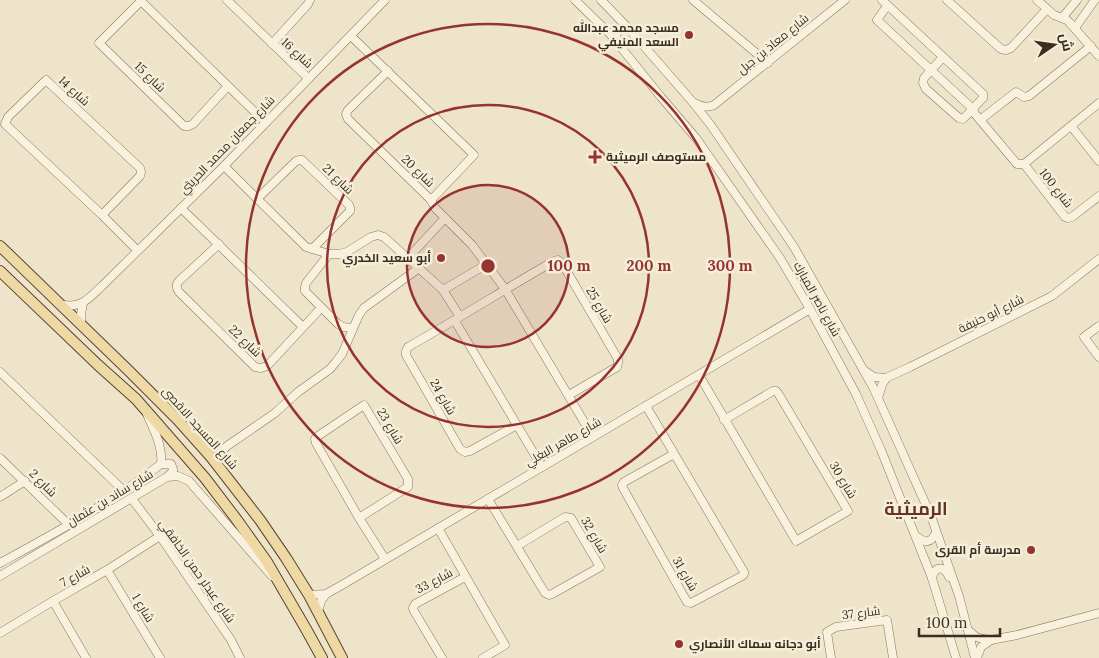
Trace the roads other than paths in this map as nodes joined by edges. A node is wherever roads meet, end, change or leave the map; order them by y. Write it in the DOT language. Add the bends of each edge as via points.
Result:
graph roads {
  1 [pos="141,0"];
  2 [pos="227,0"];
  3 [pos="310,0"];
  4 [pos="385,0"];
  5 [pos="574,0"];
  6 [pos="601,0"];
  7 [pos="693,0"];
  8 [pos="845,0"];
  9 [pos="947,0"];
  10 [pos="1037,0"];
  11 [pos="1077,0"];
  12 [pos="1095,0"];
  13 [pos="885,3"];
  14 [pos="1047,9"];
  15 [pos="1062,18"];
  16 [pos="1075,28"];
  17 [pos="629,29"];
  18 [pos="350,36"];
  19 [pos="272,44"];
  20 [pos="618,45"];
  21 [pos="1091,46"];
  22 [pos="1099,56"];
  23 [pos="943,57"];
  24 [pos="768,63"];
  25 [pos="931,70"];
  26 [pos="388,71"];
  27 [pos="308,78"];
  28 [pos="228,86"];
  29 [pos="690,99"];
  30 [pos="1099,103"];
  31 [pos="714,105"];
  32 [pos="973,109"];
  33 [pos="980,120"];
  34 [pos="265,122"];
  35 [pos="710,124"];
  36 [pos="1071,126"];
  37 [pos="1099,161"];
  38 [pos="1024,164"];
  39 [pos="224,166"];
  40 [pos="1099,196"];
  41 [pos="258,199"];
  42 [pos="431,200"];
  43 [pos="181,208"];
  44 [pos="102,215"];
  45 [pos="445,218"];
  46 [pos="219,244"];
  47 [pos="2,249"];
  48 [pos="312,249"];
  49 [pos="137,250"];
  50 [pos="328,254"];
  51 [pos="408,258"];
  52 [pos="1099,259"];
  53 [pos="801,260"];
  54 [pos="487,264"];
  55 [pos="784,264"];
  56 [pos="419,268"];
  57 [pos="0,271"];
  58 [pos="505,288"];
  59 [pos="443,290"];
  60 [pos="83,303"];
  61 [pos="480,304"];
  62 [pos="63,305"];
  63 [pos="321,308"];
  64 [pos="810,309"];
  65 [pos="457,319"];
  66 [pos="81,325"];
  67 [pos="1099,326"];
  68 [pos="303,327"];
  69 [pos="353,328"];
  70 [pos="1099,357"];
  71 [pos="864,370"];
  72 [pos="0,372"];
  73 [pos="699,375"];
  74 [pos="886,378"];
  75 [pos="568,395"];
  76 [pos="878,398"];
  77 [pos="136,399"];
  78 [pos="165,406"];
  79 [pos="646,406"];
  80 [pos="144,408"];
  81 [pos="724,420"];
  82 [pos="517,425"];
  83 [pos="593,437"];
  84 [pos="180,450"];
  85 [pos="674,454"];
  86 [pos="0,458"];
  87 [pos="212,458"];
  88 [pos="161,464"];
  89 [pos="542,467"];
  90 [pos="167,477"];
  91 [pos="25,481"];
  92 [pos="123,490"];
  93 [pos="0,497"];
  94 [pos="488,498"];
  95 [pos="132,499"];
  96 [pos="359,518"];
  97 [pos="69,525"];
  98 [pos="438,528"];
  99 [pos="936,532"];
  100 [pos="160,536"];
  101 [pos="916,536"];
  102 [pos="517,546"];
  103 [pos="385,559"];
  104 [pos="0,563"];
  105 [pos="107,570"];
  106 [pos="0,576"];
  107 [pos="465,577"];
  108 [pos="932,578"];
  109 [pos="283,588"];
  110 [pos="326,594"];
  111 [pos="309,595"];
  112 [pos="958,596"];
  113 [pos="53,601"];
  114 [pos="318,611"];
  115 [pos="1099,613"];
  116 [pos="968,630"];
  117 [pos="0,633"];
  118 [pos="991,640"];
  119 [pos="83,657"];
  120 [pos="160,658"];
  121 [pos="240,658"];
  122 [pos="322,658"];
  123 [pos="342,658"];
  124 [pos="442,658"];
  125 [pos="483,658"];
  126 [pos="831,658"];
  127 [pos="893,658"];
  128 [pos="956,658"];
  129 [pos="976,658"];
  1 -- 28 [label="street, شارع 15"];
  1 -- 28 [label="street, شارع 15" via="99,43 106,50 184,126 192,124"];
  2 -- 19 [label="street, شارع 16"];
  3 -- 19 [label="street, شارع 16"];
  4 -- 18 [label="street, شارع جمعان محمد الحريتي"];
  5 -- 20 [label="street, شارع ناصر المبارك"];
  6 -- 17 [label="street, شارع ناصر المبارك"];
  7 -- 24 [label="street"];
  8 -- 24 [label="street, شارع معاذ بن جبل"];
  9 -- 14 [label="street" via="1006,50"];
  10 -- 14 [label="street"];
  11 -- 15 [label="street"];
  12 -- 16 [label="street"];
  13 -- 23 [label="street"];
  13 -- 25 [label="street" via="877,20"];
  14 -- 15 [label="street"];
  15 -- 16 [label="street"];
  16 -- 21 [label="street"];
  17 -- 20 [label="street" via="618,31"];
  17 -- 29 [label="street, شارع ناصر المبارك"];
  18 -- 26 [label="street, شارع 20"];
  18 -- 27 [label="street, شارع جمعان محمد الحريتي"];
  19 -- 27 [label="street, شارع 16"];
  20 -- 55 [label="street, شارع ناصر المبارك" via="696,138"];
  21 -- 22 [label="street"];
  21 -- 33 [label="street" via="1027,97 1016,92"];
  23 -- 25 [label="street"];
  23 -- 32 [label="street" via="983,94"];
  24 -- 31 [label="street, شارع معاذ بن جبل"];
  25 -- 32 [label="street"];
  25 -- 32 [label="street" via="923,81 926,88 961,119"];
  26 -- 42 [label="street, شارع 20" via="346,114"];
  26 -- 42 [label="street, شارع 20" via="474,155"];
  27 -- 34 [label="street, شارع جمعان محمد الحريتي"];
  28 -- 34 [label="street, شارع 15"];
  29 -- 31 [label="street" via="699,106"];
  29 -- 35 [label="street, شارع ناصر المبارك"];
  30 -- 36 [label="street, شارع 100"];
  31 -- 35 [label="street" via="709,116"];
  32 -- 33 [label="street"];
  33 -- 38 [label="street" via="1017,164"];
  34 -- 39 [label="street, شارع جمعان محمد الحريتي"];
  35 -- 53 [label="street, شارع ناصر المبارك"];
  36 -- 37 [label="street"];
  36 -- 38 [label="street, شارع 100"];
  38 -- 40 [label="street, شارع 100" via="1064,217 1072,217"];
  39 -- 41 [label="street"];
  39 -- 43 [label="street, شارع جمعان محمد الحريتي"];
  41 -- 48 [label="street" via="302,244"];
  41 -- 48 [label="street, شارع 21" via="296,161 302,160 350,208"];
  42 -- 45 [label="street"];
  43 -- 46 [label="street"];
  43 -- 49 [label="street, شارع جمعان محمد الحريتي"];
  44 -- 44 [label="street, شارع 14" via="5,124 8,117 46,80 140,168 140,176"];
  44 -- 49 [label="street, شارع 14"];
  45 -- 51 [label="street"];
  45 -- 54 [label="street"];
  46 -- 68 [label="street"];
  46 -- 68 [label="street, شارع 22" via="177,284 179,292 213,326 259,368 267,366"];
  47 -- 62 [label="main road, شارع المسجد الاقصى"];
  48 -- 50 [label="street"];
  49 -- 60 [label="street, شارع جمعان محمد الحريتي"];
  50 -- 51 [label="street" via="346,252 378,235"];
  50 -- 63 [label="street" via="305,287 307,294"];
  51 -- 56 [label="street"];
  52 -- 74 [label="street, شارع أبو حنيفة" via="1052,296"];
  53 -- 55 [label="street" via="788,254"];
  53 -- 71 [label="street, شارع ناصر المبارك"];
  54 -- 58 [label="street"];
  54 -- 59 [label="street"];
  55 -- 64 [label="street, شارع ناصر المبارك"];
  56 -- 59 [label="street"];
  56 -- 69 [label="street" via="364,308"];
  57 -- 77 [label="main road"];
  58 -- 61 [label="street, شارع 25"];
  58 -- 75 [label="street"];
  58 -- 75 [label="street, شارع 25" via="554,261 562,263 618,359 617,367"];
  59 -- 65 [label="street"];
  60 -- 62 [label="street"];
  60 -- 66 [label="street"];
  61 -- 65 [label="street, شارع 24"];
  62 -- 66 [label="main road, شارع المسجد الاقصى"];
  63 -- 68 [label="street"];
  63 -- 69 [label="street" via="340,326"];
  64 -- 73 [label="street, شارع طاهر البغلي"];
  64 -- 101 [label="street, شارع ناصر المبارك" via="856,394"];
  65 -- 82 [label="street"];
  65 -- 82 [label="street, شارع 24" via="408,347 406,355 460,449 470,451"];
  66 -- 78 [label="main road, شارع المسجد الاقصى"];
  67 -- 70 [label="street" via="1084,337"];
  69 -- 87 [label="street" via="342,354 330,369"];
  71 -- 74 [label="street" via="874,377"];
  71 -- 76 [label="street, شارع ناصر المبارك"];
  72 -- 92 [label="street"];
  73 -- 79 [label="street, شارع طاهر البغلي"];
  73 -- 81 [label="street, شارع 30"];
  74 -- 76 [label="street"];
  75 -- 83 [label="street"];
  76 -- 99 [label="street, شارع ناصر المبارك"];
  77 -- 78 [label="main road" via="161,418 167,415"];
  77 -- 80 [label="main road"];
  78 -- 87 [label="main road, شارع المسجد الاقصى"];
  79 -- 83 [label="street, شارع طاهر البغلي"];
  79 -- 85 [label="street, شارع 31"];
  80 -- 84 [label="main road"];
  80 -- 88 [label="street, شارع ساند بن عثمان" via="160,445"];
  81 -- 81 [label="street, شارع 30" via="796,541 848,511 776,391"];
  82 -- 89 [label="street"];
  83 -- 89 [label="street, شارع طاهر البغلي"];
  84 -- 87 [label="main road" via="176,440 181,434"];
  84 -- 109 [label="main road" via="237,520"];
  85 -- 85 [label="street, شارع 31" via="744,572 691,604 623,488 624,482"];
  86 -- 91 [label="street, شارع 2"];
  87 -- 111 [label="main road, شارع المسجد الاقصى" via="260,520"];
  88 -- 90 [label="street" via="173,466"];
  88 -- 92 [label="street, شارع ساند بن عثمان"];
  89 -- 94 [label="street, شارع طاهر البغلي"];
  90 -- 95 [label="street, شارع ساند بن عثمان"];
  90 -- 109 [label="street, شارع ساند بن عثمان" via="178,476 189,482"];
  91 -- 93 [label="street"];
  91 -- 97 [label="street, شارع 2"];
  92 -- 97 [label="street, شارع ساند بن عثمان"];
  94 -- 98 [label="street, شارع طاهر البغلي"];
  94 -- 102 [label="street, شارع 32"];
  95 -- 100 [label="street, شارع عبدلر حمن الخافقي"];
  95 -- 106 [label="street, شارع ساند بن عثمان"];
  96 -- 96 [label="street, شارع 23" via="315,439 364,405 409,483 408,487"];
  96 -- 103 [label="street, شارع 23"];
  97 -- 104 [label="street, شارع ساند بن عثمان"];
  98 -- 103 [label="street, شارع طاهر البغلي"];
  98 -- 107 [label="street, شارع 33"];
  99 -- 101 [label="street" via="928,541"];
  99 -- 112 [label="street, شارع ناصر المبارك"];
  100 -- 105 [label="street, شارع 7"];
  100 -- 121 [label="street, شارع عبدلر حمن الخافقي"];
  101 -- 108 [label="street, شارع ناصر المبارك"];
  102 -- 102 [label="street, شارع 32" via="549,595 600,567 568,517"];
  103 -- 110 [label="street, شارع طاهر البغلي"];
  105 -- 113 [label="street, شارع 7"];
  105 -- 120 [label="street, شارع 1"];
  107 -- 124 [label="street, شارع 33" via="413,608"];
  107 -- 125 [label="street, شارع 33" via="505,645"];
  108 -- 112 [label="street" via="936,570 944,570"];
  108 -- 128 [label="street, شارع ناصر المبارك"];
  109 -- 122 [label="main road"];
  110 -- 111 [label="street, شارع طاهر البغلي"];
  110 -- 114 [label="street"];
  111 -- 114 [label="main road, شارع المسجد الاقصى"];
  112 -- 116 [label="street, شارع ناصر المبارك"];
  113 -- 117 [label="street, شارع 7"];
  113 -- 119 [label="street"];
  114 -- 123 [label="main road, شارع المسجد الاقصى"];
  115 -- 118 [label="street"];
  116 -- 118 [label="street" via="973,635"];
  116 -- 129 [label="street, شارع ناصر المبارك"];
  118 -- 129 [label="street" via="981,647"];
  126 -- 127 [label="street, شارع 37" via="827,632 836,627 887,620"];
}
